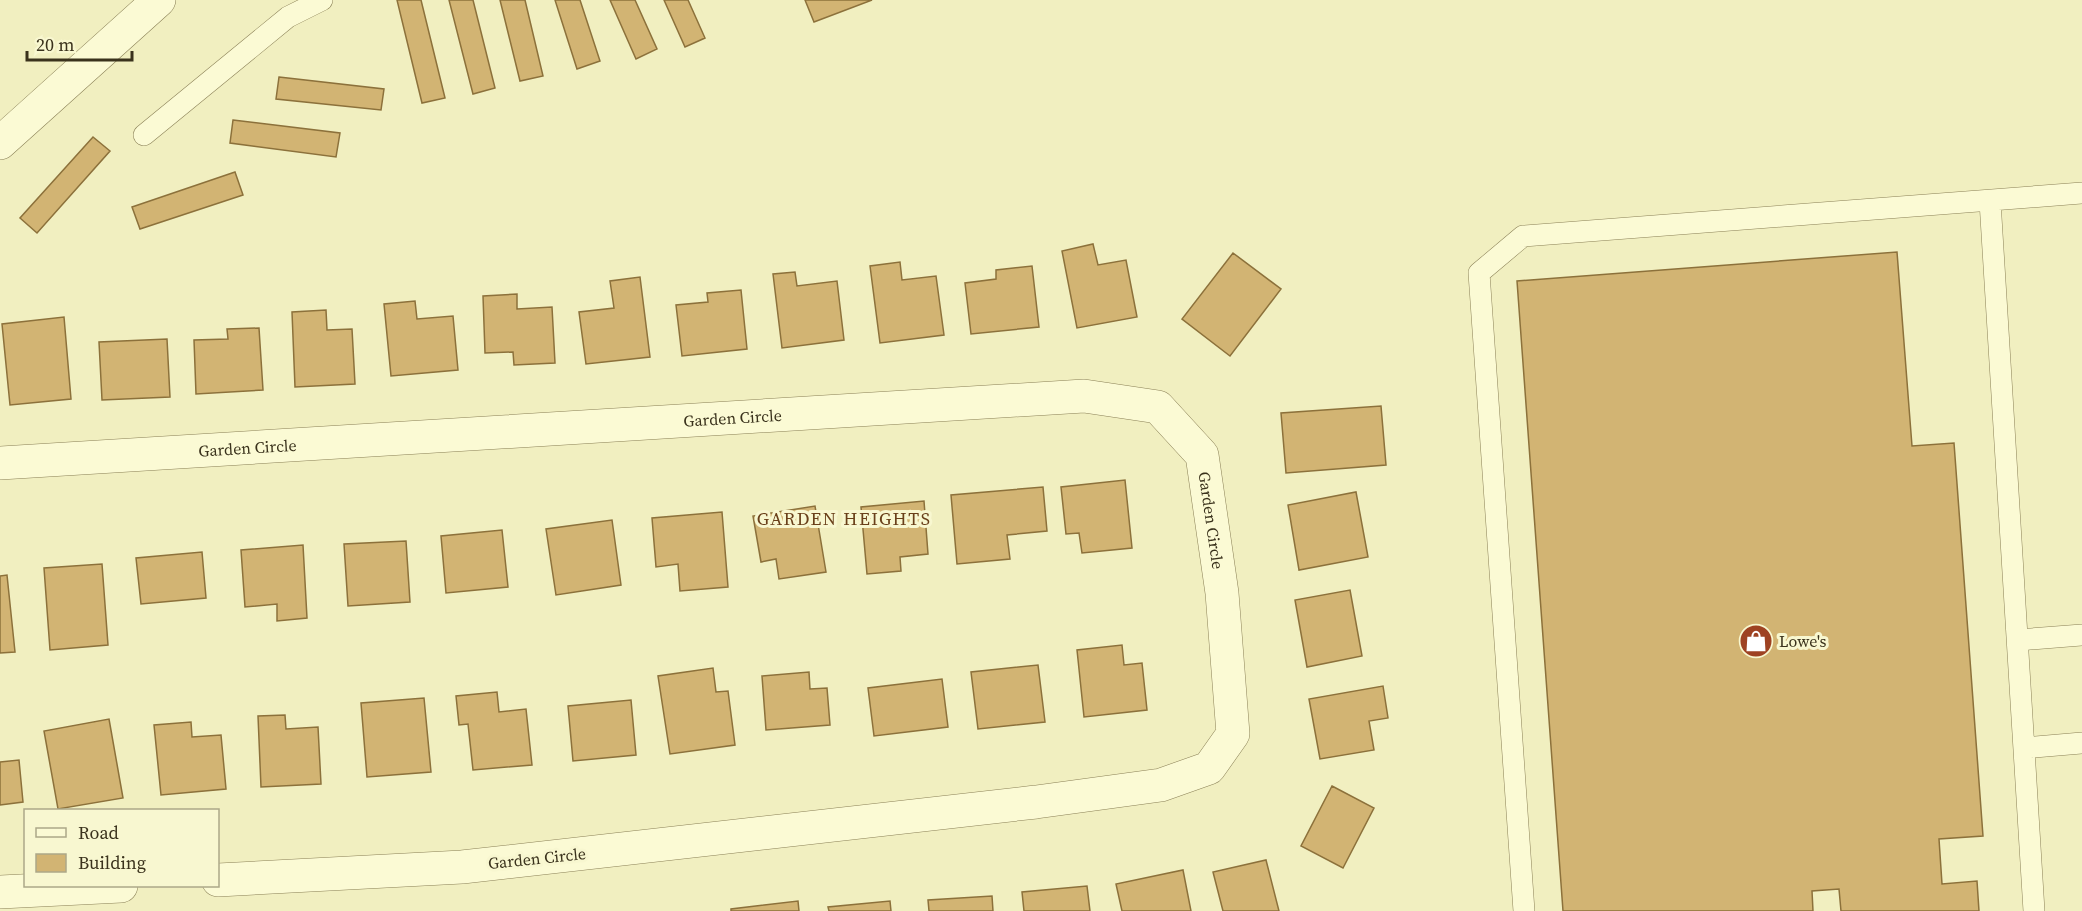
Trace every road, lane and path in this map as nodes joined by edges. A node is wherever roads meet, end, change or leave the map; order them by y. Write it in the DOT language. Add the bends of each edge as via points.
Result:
graph roads {
  1 [pos="159,0"];
  2 [pos="322,0"];
  3 [pos="144,135"];
  4 [pos="0,143"];
  5 [pos="2082,193"];
  6 [pos="1990,201"];
  7 [pos="0,463"];
  8 [pos="2082,636"];
  9 [pos="2018,640"];
  10 [pos="2082,743"];
  11 [pos="2024,748"];
  12 [pos="219,880"];
  13 [pos="86,887"];
  14 [pos="0,892"];
  15 [pos="1524,911"];
  16 [pos="2034,911"];
  1 -- 4 [label="street"];
  2 -- 3 [label="lane" via="288,17"];
  5 -- 6 [label="lane"];
  6 -- 9 [label="lane"];
  6 -- 15 [label="lane" via="1522,236 1479,273"];
  7 -- 12 [label="street, Garden Circle" via="1084,396 1158,407 1202,455 1222,593 1233,734 1209,768 1161,785 486,864"];
  8 -- 9 [label="lane"];
  9 -- 11 [label="lane"];
  10 -- 11 [label="lane"];
  11 -- 16 [label="lane"];
  13 -- 14 [label="street"];
}
